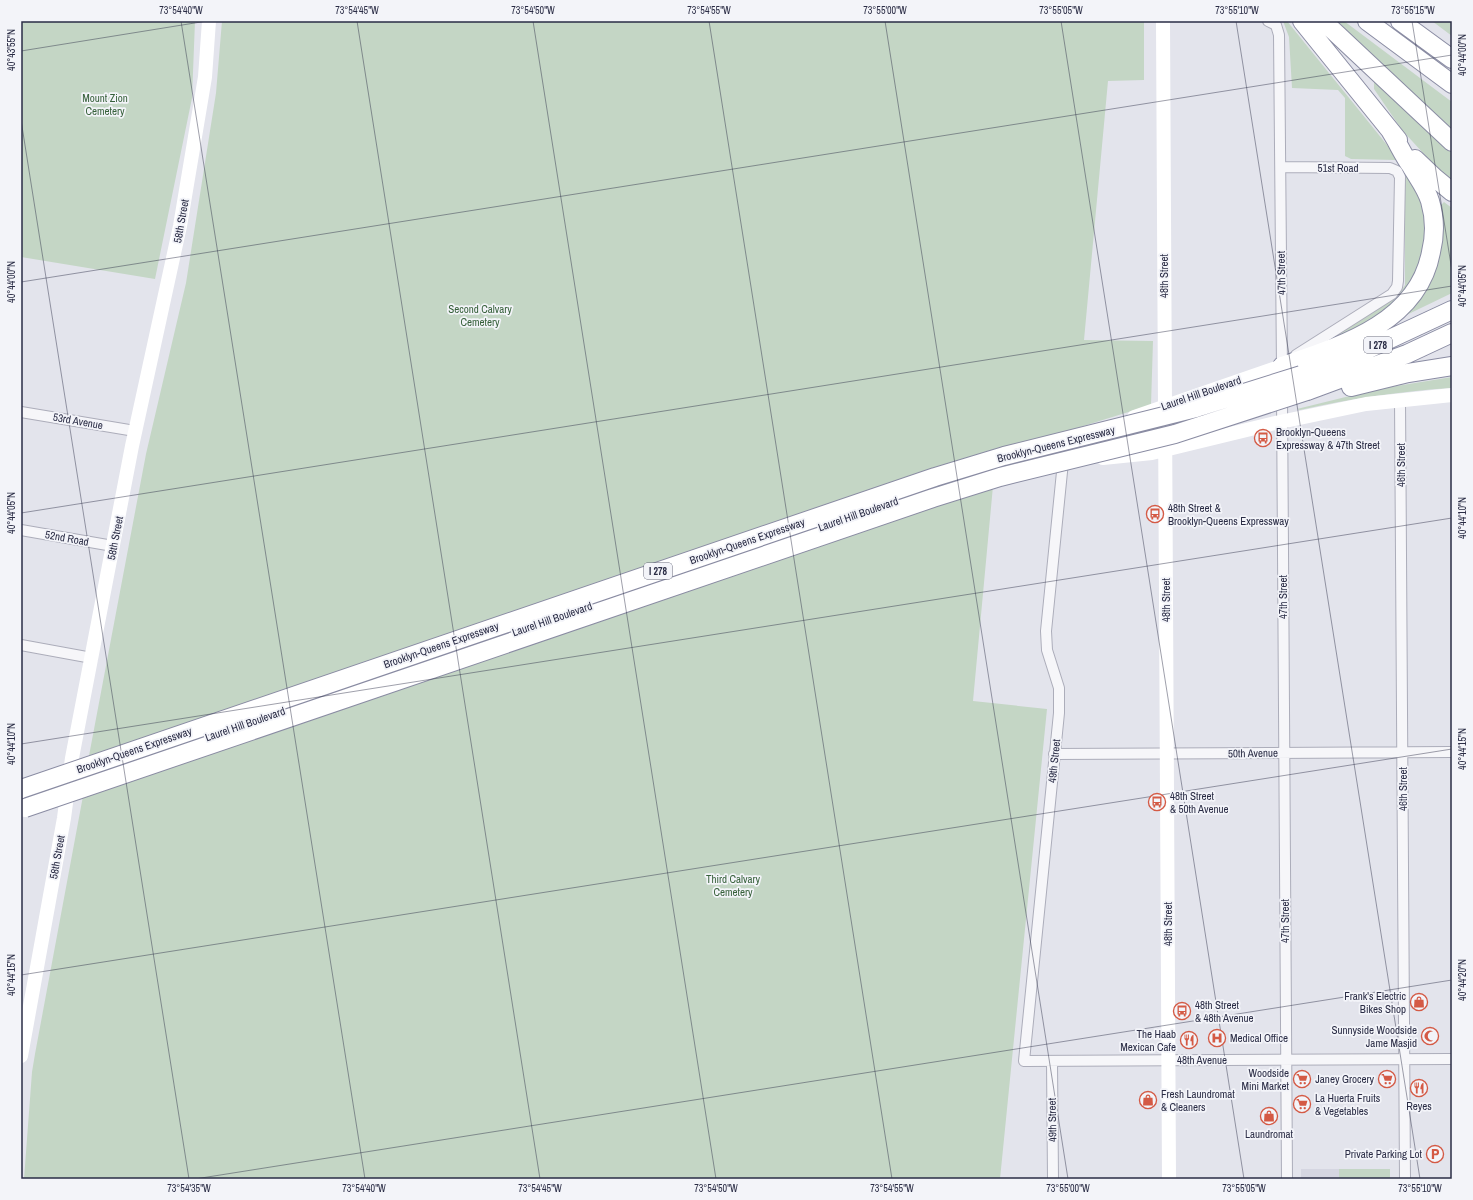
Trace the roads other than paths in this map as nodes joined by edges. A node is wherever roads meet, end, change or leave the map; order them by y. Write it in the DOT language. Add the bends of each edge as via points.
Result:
graph roads {
  1 [pos="209,21"];
  2 [pos="1163,21"];
  3 [pos="1268,21"];
  4 [pos="1302,21"];
  5 [pos="1323,21"];
  6 [pos="1367,21"];
  7 [pos="1400,21"];
  8 [pos="1408,52"];
  9 [pos="1452,59"];
  10 [pos="1452,84"];
  11 [pos="1452,96"];
  12 [pos="1392,132"];
  13 [pos="1452,142"];
  14 [pos="1280,167"];
  15 [pos="1452,192"];
  16 [pos="1397,287"];
  17 [pos="1452,310"];
  18 [pos="1452,333"];
  19 [pos="1282,366"];
  20 [pos="1452,366"];
  21 [pos="1306,388"];
  22 [pos="1452,395"];
  23 [pos="1400,400"];
  24 [pos="1164,406"];
  25 [pos="21,412"];
  26 [pos="1282,422"];
  27 [pos="136,431"];
  28 [pos="1165,450"];
  29 [pos="1063,462"];
  30 [pos="990,471"];
  31 [pos="21,530"];
  32 [pos="113,546"];
  33 [pos="21,645"];
  34 [pos="92,658"];
  35 [pos="1402,752"];
  36 [pos="1452,752"];
  37 [pos="1284,753"];
  38 [pos="1054,754"];
  39 [pos="1167,754"];
  40 [pos="69,784"];
  41 [pos="21,788"];
  42 [pos="22,811"];
  43 [pos="21,1050"];
  44 [pos="1286,1059"];
  45 [pos="1404,1059"];
  46 [pos="1452,1059"];
  47 [pos="1169,1060"];
  48 [pos="1024,1061"];
  49 [pos="1052,1061"];
  50 [pos="1053,1179"];
  51 [pos="1169,1179"];
  52 [pos="1287,1179"];
  53 [pos="1404,1179"];
  1 -- 27 [label="main road, 58th Street" via="205,77 180,226"];
  2 -- 24 [label="main road, 48th Street"];
  3 -- 14 [label="street, 47th Street" via="1276,25 1279,35"];
  4 -- 12 [label="highway"];
  5 -- 13 [label="highway"];
  6 -- 8 [label="highway"];
  7 -- 9 [label="highway"];
  8 -- 10 [label="highway"];
  8 -- 11 [label="highway"];
  12 -- 15 [label="highway" via="1415,160"];
  12 -- 19 [label="highway" via="1424,187 1434,223 1428,266 1421,282 1404,305 1380,324 1337,345"];
  14 -- 16 [label="street, 51st Road" via="1395,169 1400,180"];
  14 -- 19 [label="street, 47th Street"];
  16 -- 19 [label="street, Laurel Hill Boulevard" via="1392,294 1298,353"];
  17 -- 21 [label="highway, Brooklyn-Queens Expressway / I 278" via="1364,351"];
  18 -- 21 [label="highway, Brooklyn-Queens Expressway / I 278" via="1401,357"];
  19 -- 24 [label="main road, Laurel Hill Boulevard"];
  19 -- 26 [label="street, 47th Street"];
  20 -- 21 [label="highway"];
  21 -- 41 [label="highway, Brooklyn-Queens Expressway / I 278, bridge" via="1189,410 1004,456 935,477"];
  21 -- 42 [label="highway, Brooklyn-Queens Expressway / I 278, bridge" via="1289,404 1000,477 933,498"];
  22 -- 23 [label="main road"];
  23 -- 26 [label="main road" via="1359,405"];
  23 -- 35 [label="street, 46th Street"];
  24 -- 28 [label="main road, 48th Street"];
  24 -- 30 [label="main road, Laurel Hill Boulevard"];
  25 -- 27 [label="street, 53rd Avenue"];
  26 -- 28 [label="main road"];
  26 -- 37 [label="street, 47th Street"];
  27 -- 32 [label="main road, 58th Street"];
  28 -- 29 [label="main road, Laurel Hill Boulevard"];
  28 -- 39 [label="main road, 48th Street"];
  29 -- 30 [label="main road, Laurel Hill Boulevard"];
  29 -- 38 [label="street, 49th Street" via="1046,631 1047,650 1060,694"];
  30 -- 40 [label="main road, Laurel Hill Boulevard"];
  31 -- 32 [label="street, 52nd Road"];
  32 -- 34 [label="main road, 58th Street"];
  33 -- 34 [label="street"];
  34 -- 40 [label="main road, 58th Street"];
  35 -- 36 [label="street, 50th Avenue"];
  35 -- 37 [label="street, 50th Avenue"];
  35 -- 45 [label="street, 46th Street"];
  37 -- 39 [label="street, 50th Avenue"];
  37 -- 44 [label="street, 47th Street"];
  38 -- 39 [label="street, 50th Avenue"];
  38 -- 48 [label="street, 49th Street"];
  39 -- 47 [label="main road, 48th Street"];
  40 -- 41 [label="main road, Laurel Hill Boulevard" via="54,781"];
  40 -- 42 [label="main road, Laurel Hill Boulevard" via="48,804"];
  40 -- 43 [label="main road, 58th Street"];
  44 -- 45 [label="street, 48th Avenue"];
  44 -- 47 [label="street, 48th Avenue"];
  44 -- 52 [label="street, 47th Street"];
  45 -- 46 [label="street, 48th Avenue"];
  45 -- 53 [label="street, 46th Street"];
  47 -- 49 [label="street, 48th Avenue"];
  47 -- 51 [label="main road, 48th Street"];
  48 -- 49 [label="street, 48th Avenue"];
  49 -- 50 [label="street, 49th Street"];
}
